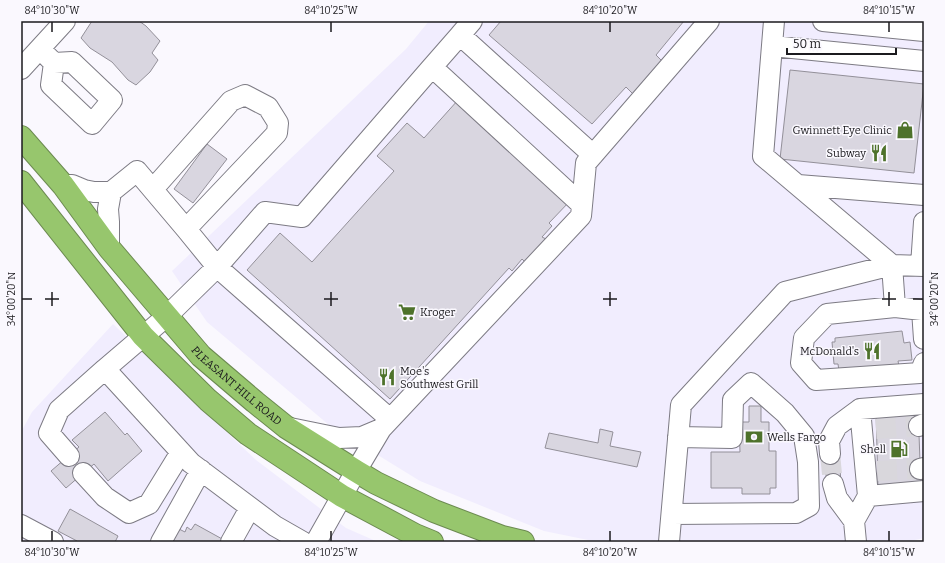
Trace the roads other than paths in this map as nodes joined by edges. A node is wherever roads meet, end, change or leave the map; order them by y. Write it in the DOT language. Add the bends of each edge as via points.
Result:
graph roads {
  1 [pos="709,21"];
  2 [pos="774,21"];
  3 [pos="823,21"];
  4 [pos="854,22"];
  5 [pos="54,25"];
  6 [pos="466,28"];
  7 [pos="924,31"];
  8 [pos="772,46"];
  9 [pos="40,49"];
  10 [pos="924,61"];
  11 [pos="54,63"];
  12 [pos="432,67"];
  13 [pos="21,69"];
  14 [pos="21,137"];
  15 [pos="593,155"];
  16 [pos="21,182"];
  17 [pos="63,185"];
  18 [pos="798,185"];
  19 [pos="153,189"];
  20 [pos="111,192"];
  21 [pos="924,195"];
  22 [pos="582,205"];
  23 [pos="924,222"];
  24 [pos="186,229"];
  25 [pos="109,248"];
  26 [pos="892,265"];
  27 [pos="922,266"];
  28 [pos="217,267"];
  29 [pos="895,307"];
  30 [pos="167,316"];
  31 [pos="143,336"];
  32 [pos="924,339"];
  33 [pos="924,363"];
  34 [pos="105,369"];
  35 [pos="924,404"];
  36 [pos="860,409"];
  37 [pos="386,424"];
  38 [pos="286,427"];
  39 [pos="678,437"];
  40 [pos="181,452"];
  41 [pos="830,454"];
  42 [pos="69,456"];
  43 [pos="201,470"];
  44 [pos="356,471"];
  45 [pos="83,473"];
  46 [pos="833,484"];
  47 [pos="924,491"];
  48 [pos="342,496"];
  49 [pos="868,496"];
  50 [pos="250,508"];
  51 [pos="672,514"];
  52 [pos="854,521"];
  53 [pos="21,525"];
  54 [pos="270,534"];
  55 [pos="53,542"];
  56 [pos="161,542"];
  57 [pos="231,542"];
  58 [pos="303,542"];
  59 [pos="316,542"];
  60 [pos="432,542"];
  61 [pos="523,542"];
  62 [pos="669,542"];
  63 [pos="856,542"];
  1 -- 15 [label="street"];
  2 -- 8 [label="street"];
  3 -- 4 [label="street"];
  4 -- 7 [label="street"];
  5 -- 9 [label="street"];
  6 -- 12 [label="street"];
  6 -- 15 [label="street"];
  8 -- 10 [label="street"];
  8 -- 18 [label="street" via="763,156"];
  9 -- 11 [label="street"];
  9 -- 13 [label="street"];
  12 -- 22 [label="street"];
  12 -- 28 [label="street" via="302,217 265,212"];
  14 -- 17 [label="highway, PLEASANT HILL ROAD"];
  15 -- 22 [label="street" via="586,163"];
  16 -- 31 [label="highway"];
  17 -- 20 [label="street" via="94,192"];
  17 -- 25 [label="highway, PLEASANT HILL ROAD"];
  18 -- 21 [label="street"];
  18 -- 26 [label="street"];
  19 -- 20 [label="street" via="137,171"];
  19 -- 24 [label="street"];
  19 -- 24 [label="street" via="231,101 245,95 268,107 278,123 277,133"];
  20 -- 25 [label="street" via="108,209"];
  22 -- 37 [label="street" via="581,216"];
  23 -- 27 [label="street"];
  24 -- 28 [label="street"];
  25 -- 30 [label="highway, PLEASANT HILL ROAD"];
  26 -- 27 [label="street"];
  26 -- 29 [label="street"];
  26 -- 39 [label="street" via="785,292 681,405"];
  28 -- 30 [label="street"];
  28 -- 37 [label="street"];
  29 -- 32 [label="street" via="922,310"];
  29 -- 33 [label="street" via="826,314 804,338 801,363 816,380 920,373"];
  30 -- 31 [label="street"];
  30 -- 38 [label="highway, PLEASANT HILL ROAD" via="201,356"];
  31 -- 34 [label="street"];
  31 -- 48 [label="highway" via="208,400 248,434"];
  34 -- 40 [label="street"];
  34 -- 42 [label="street" via="59,410 49,433"];
  35 -- 36 [label="street"];
  36 -- 41 [label="street" via="837,426 829,441"];
  36 -- 49 [label="street" via="869,429 872,471"];
  37 -- 38 [label="street" via="362,437 339,438"];
  37 -- 44 [label="street"];
  38 -- 44 [label="highway, PLEASANT HILL ROAD"];
  39 -- 51 [label="street"];
  39 -- 51 [label="street" via="732,438 733,400 751,383 785,413 804,436 808,462 809,506 796,513"];
  40 -- 43 [label="street"];
  40 -- 45 [label="street" via="149,504 129,513 105,497"];
  43 -- 50 [label="street"];
  43 -- 56 [label="street"];
  44 -- 48 [label="street"];
  44 -- 61 [label="highway, PLEASANT HILL ROAD" via="434,511 502,537"];
  46 -- 52 [label="street" via="837,498"];
  47 -- 49 [label="street"];
  48 -- 59 [label="street"];
  48 -- 60 [label="highway"];
  49 -- 52 [label="street"];
  50 -- 54 [label="street"];
  50 -- 57 [label="street"];
  51 -- 62 [label="street"];
  52 -- 63 [label="street"];
  53 -- 55 [label="street"];
  54 -- 58 [label="street"];
}
